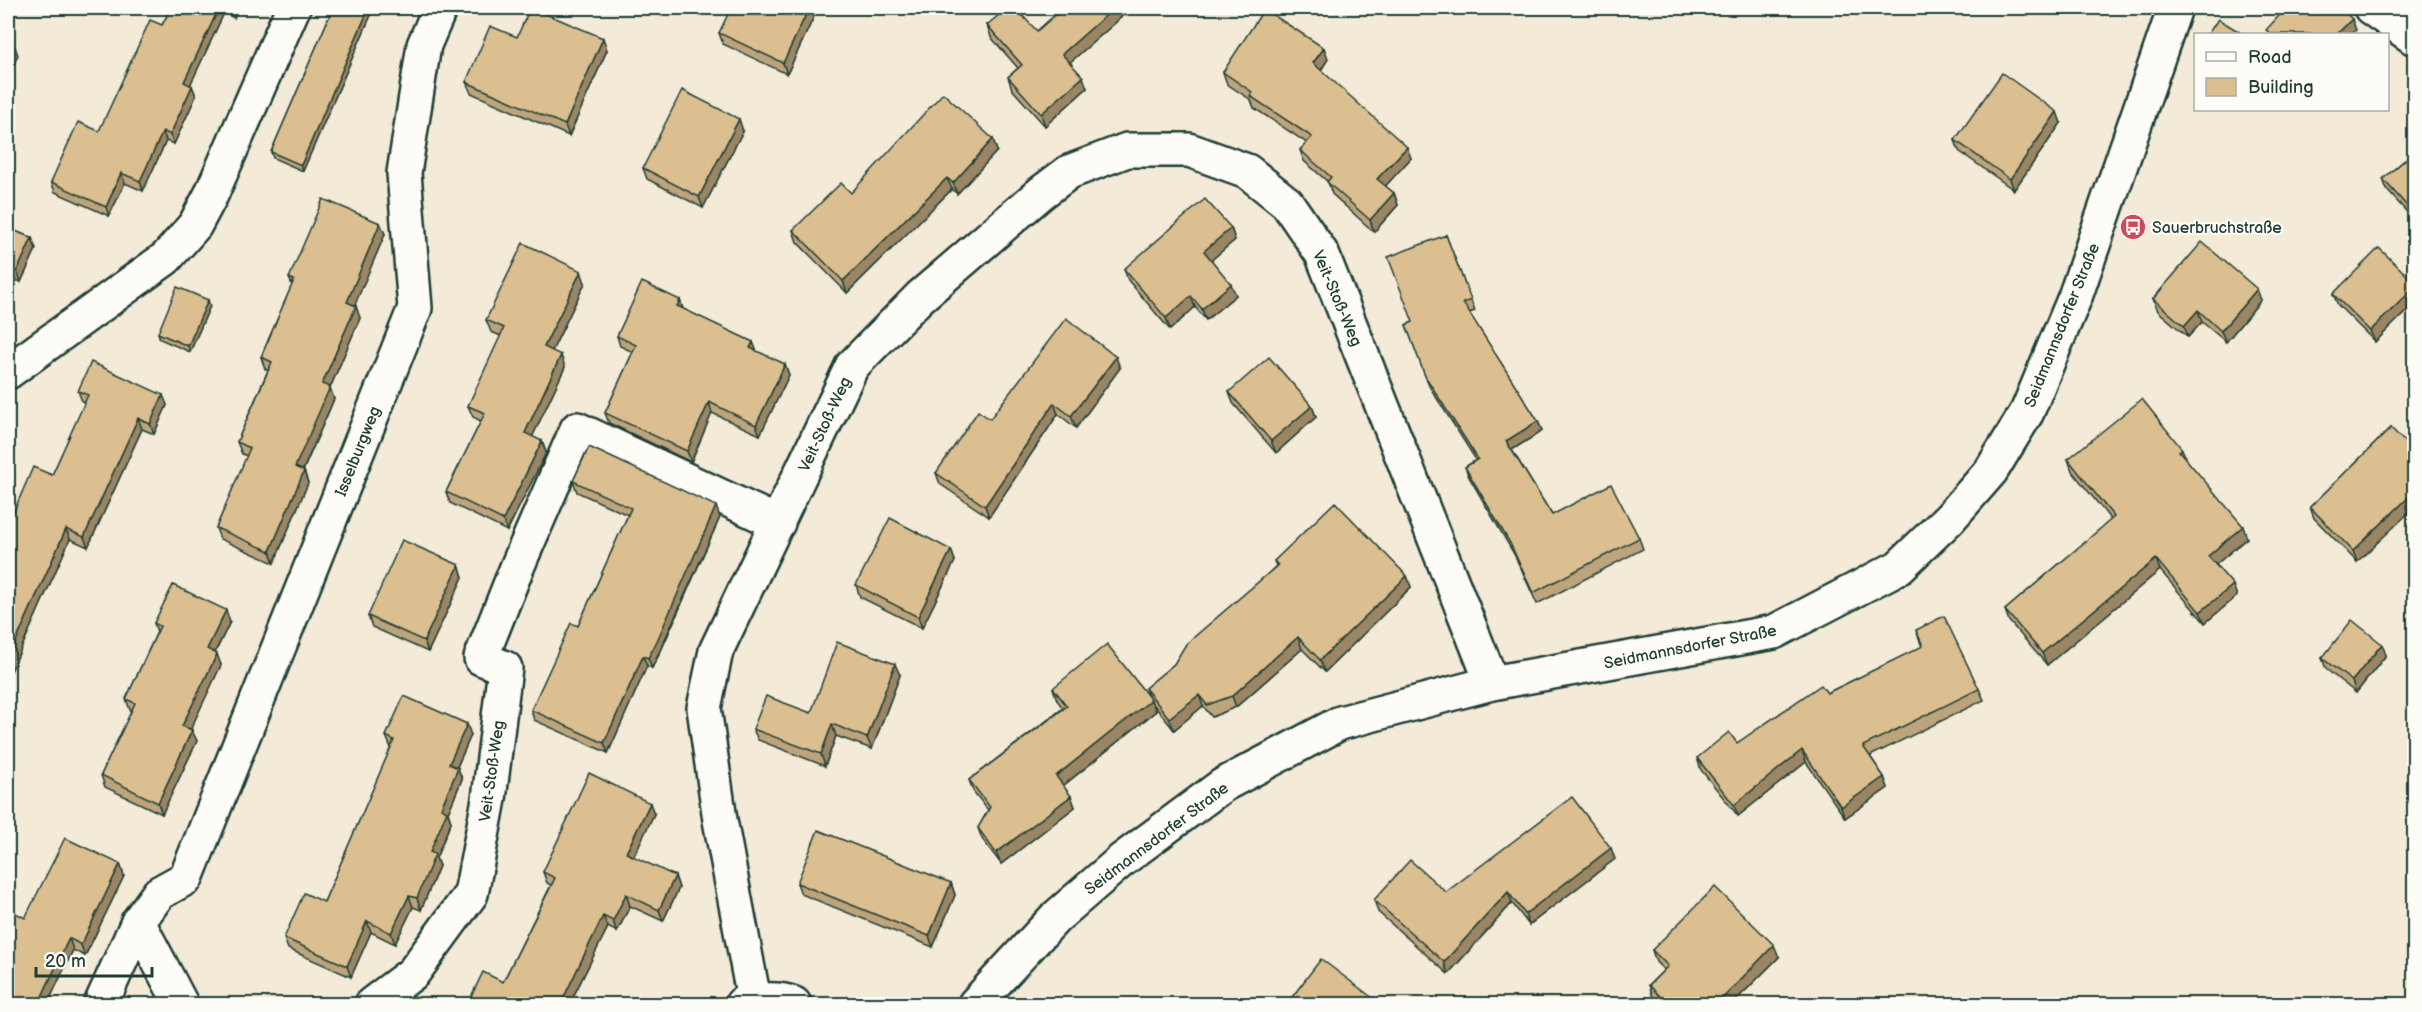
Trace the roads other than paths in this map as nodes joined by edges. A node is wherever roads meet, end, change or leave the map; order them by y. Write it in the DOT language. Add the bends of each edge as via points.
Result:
graph roads {
  1 [pos="293,8"];
  2 [pos="440,8"];
  3 [pos="2175,8"];
  4 [pos="2371,8"];
  5 [pos="2415,38"];
  6 [pos="8,372"];
  7 [pos="778,523"];
  8 [pos="1492,683"];
  9 [pos="138,922"];
  10 [pos="748,1002"];
  11 [pos="101,1005"];
  12 [pos="182,1005"];
  13 [pos="372,1005"];
  14 [pos="794,1005"];
  15 [pos="975,1005"];
  1 -- 6 [label="street" via="195,225 166,258"];
  2 -- 9 [label="street, Isselburgweg" via="424,45 404,173 415,308 186,878 159,893"];
  3 -- 8 [label="street, Seidmannsdorfer Straße" via="2075,297 2026,412 1991,471 1950,518 1899,567 1774,632"];
  4 -- 5 [label="street"];
  7 -- 8 [label="street, Veit-Stoß-Weg" via="852,366 920,297 1069,172 1127,150 1189,150 1255,177 1287,203 1322,254"];
  7 -- 10 [label="street, Veit-Stoß-Weg" via="716,651 704,708"];
  7 -- 13 [label="street, Veit-Stoß-Weg" via="577,429 481,658 505,668 489,799 471,894 413,973"];
  8 -- 15 [label="street, Seidmannsdorfer Straße" via="1340,723 1223,785 1122,860 1054,918"];
  9 -- 11 [label="street"];
  9 -- 12 [label="street"];
  10 -- 14 [label="street"];
}
